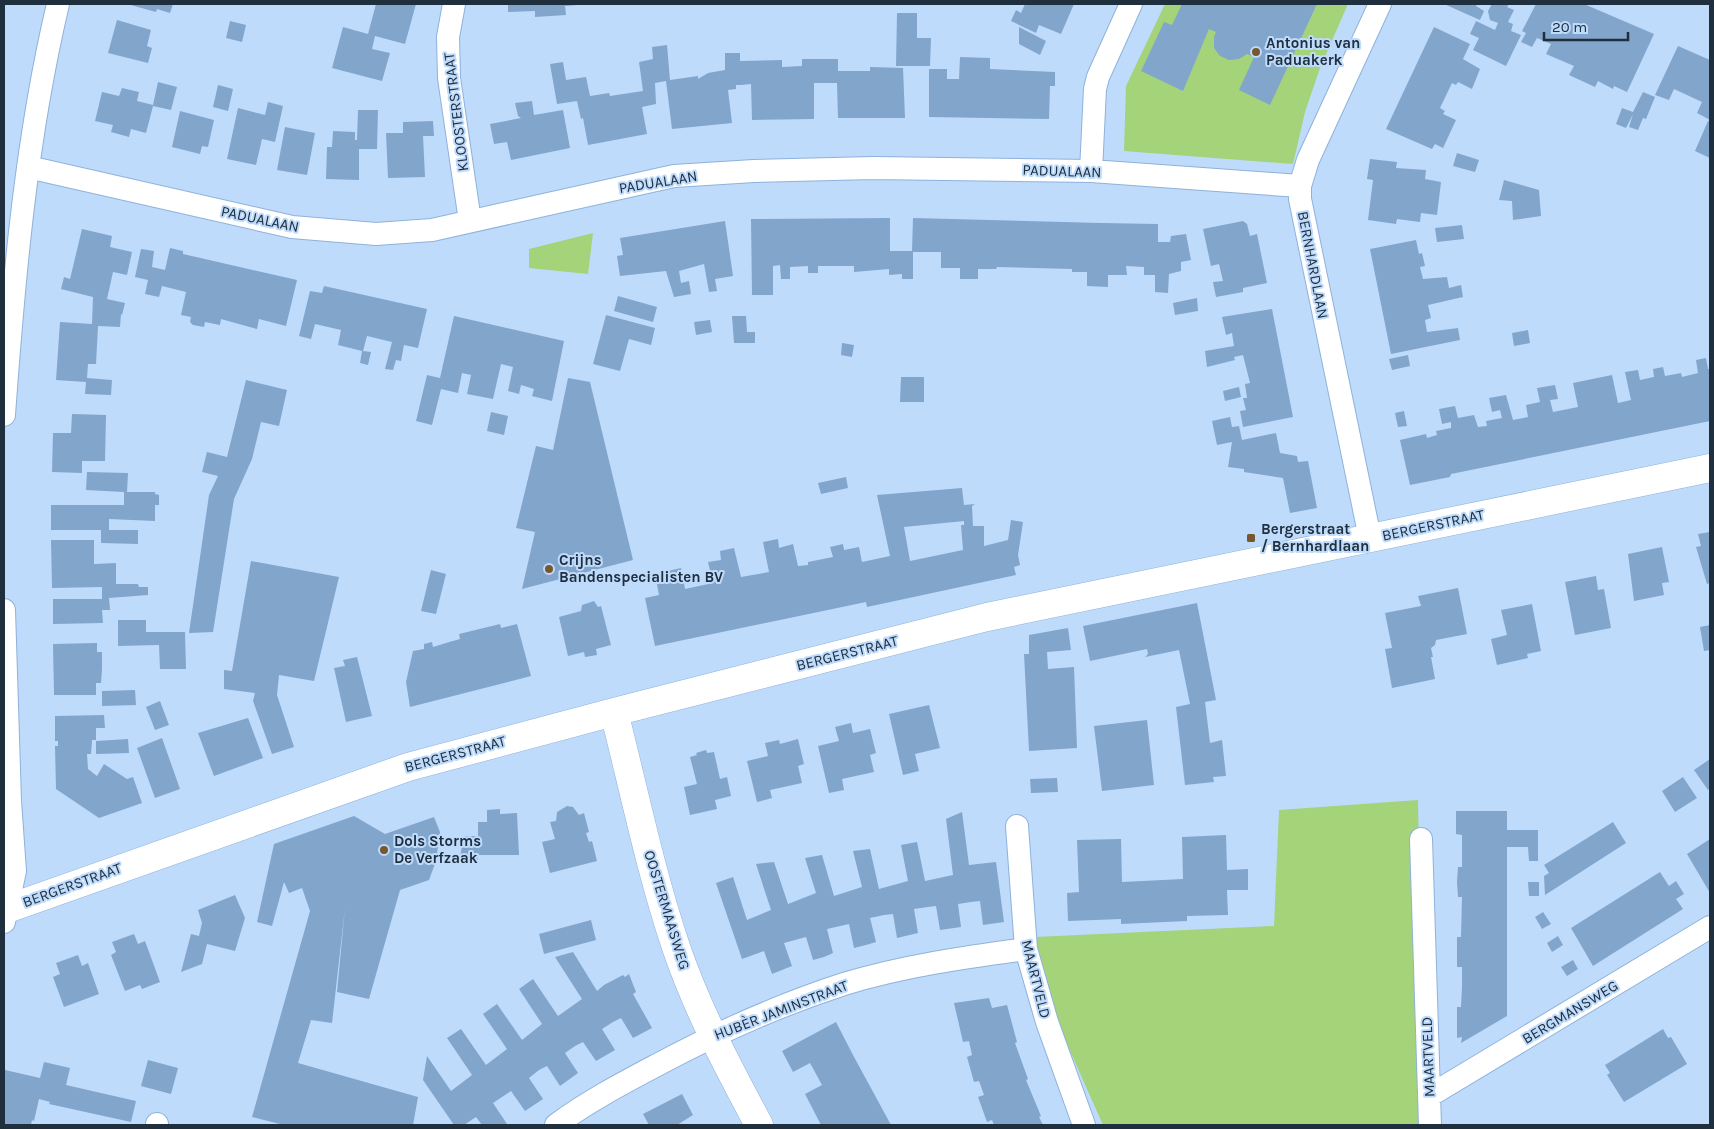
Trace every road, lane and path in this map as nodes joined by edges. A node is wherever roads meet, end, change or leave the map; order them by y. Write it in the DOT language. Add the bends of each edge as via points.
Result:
graph roads {
  1 [pos="58,4"];
  2 [pos="454,4"];
  3 [pos="1131,4"];
  4 [pos="1380,4"];
  5 [pos="28,167"];
  6 [pos="1091,171"];
  7 [pos="1300,186"];
  8 [pos="470,221"];
  9 [pos="4,415"];
  10 [pos="1710,468"];
  11 [pos="1370,538"];
  12 [pos="4,610"];
  13 [pos="614,712"];
  14 [pos="1017,826"];
  15 [pos="1421,839"];
  16 [pos="5,914"];
  17 [pos="1710,927"];
  18 [pos="1026,948"];
  19 [pos="712,1036"];
  20 [pos="1429,1096"];
  21 [pos="556,1125"];
  22 [pos="759,1125"];
  23 [pos="1084,1125"];
  24 [pos="1430,1125"];
  1 -- 5 [label="street"];
  2 -- 8 [label="street, KLOOSTERSTRAAT" via="448,37 448,78"];
  3 -- 6 [label="street" via="1098,77"];
  4 -- 7 [label="street, BERNHARDLAAN" via="1308,160"];
  5 -- 8 [label="street, PADUALAAN" via="316,230 403,234"];
  5 -- 9 [label="street" via="11,311"];
  6 -- 7 [label="street, PADUALAAN"];
  6 -- 8 [label="street, PADUALAAN" via="873,168 674,176"];
  7 -- 11 [label="street, BERNHARDLAAN" via="1310,254"];
  10 -- 11 [label="street, BERGERSTRAAT"];
  11 -- 13 [label="street, BERGERSTRAAT" via="987,617"];
  12 -- 16 [label="street" via="10,802 15,854 15,871"];
  13 -- 16 [label="street, BERGERSTRAAT" via="408,767"];
  13 -- 19 [label="street, OOSTERMAASWEG" via="668,924"];
  14 -- 18 [label="street, MAARTVELD"];
  15 -- 20 [label="street, MAARTVELD"];
  17 -- 20 [label="street, BERGMANSWEG"];
  18 -- 19 [label="street, HUBÈR JAMINSTRAAT" via="960,958 845,984"];
  18 -- 23 [label="street, MAARTVELD" via="1047,1022"];
  19 -- 21 [label="street, HUBÈR JAMINSTRAAT" via="640,1074"];
  19 -- 22 [label="street, OOSTERMAASWEG"];
  20 -- 24 [label="street, MAARTVELD"];
}
